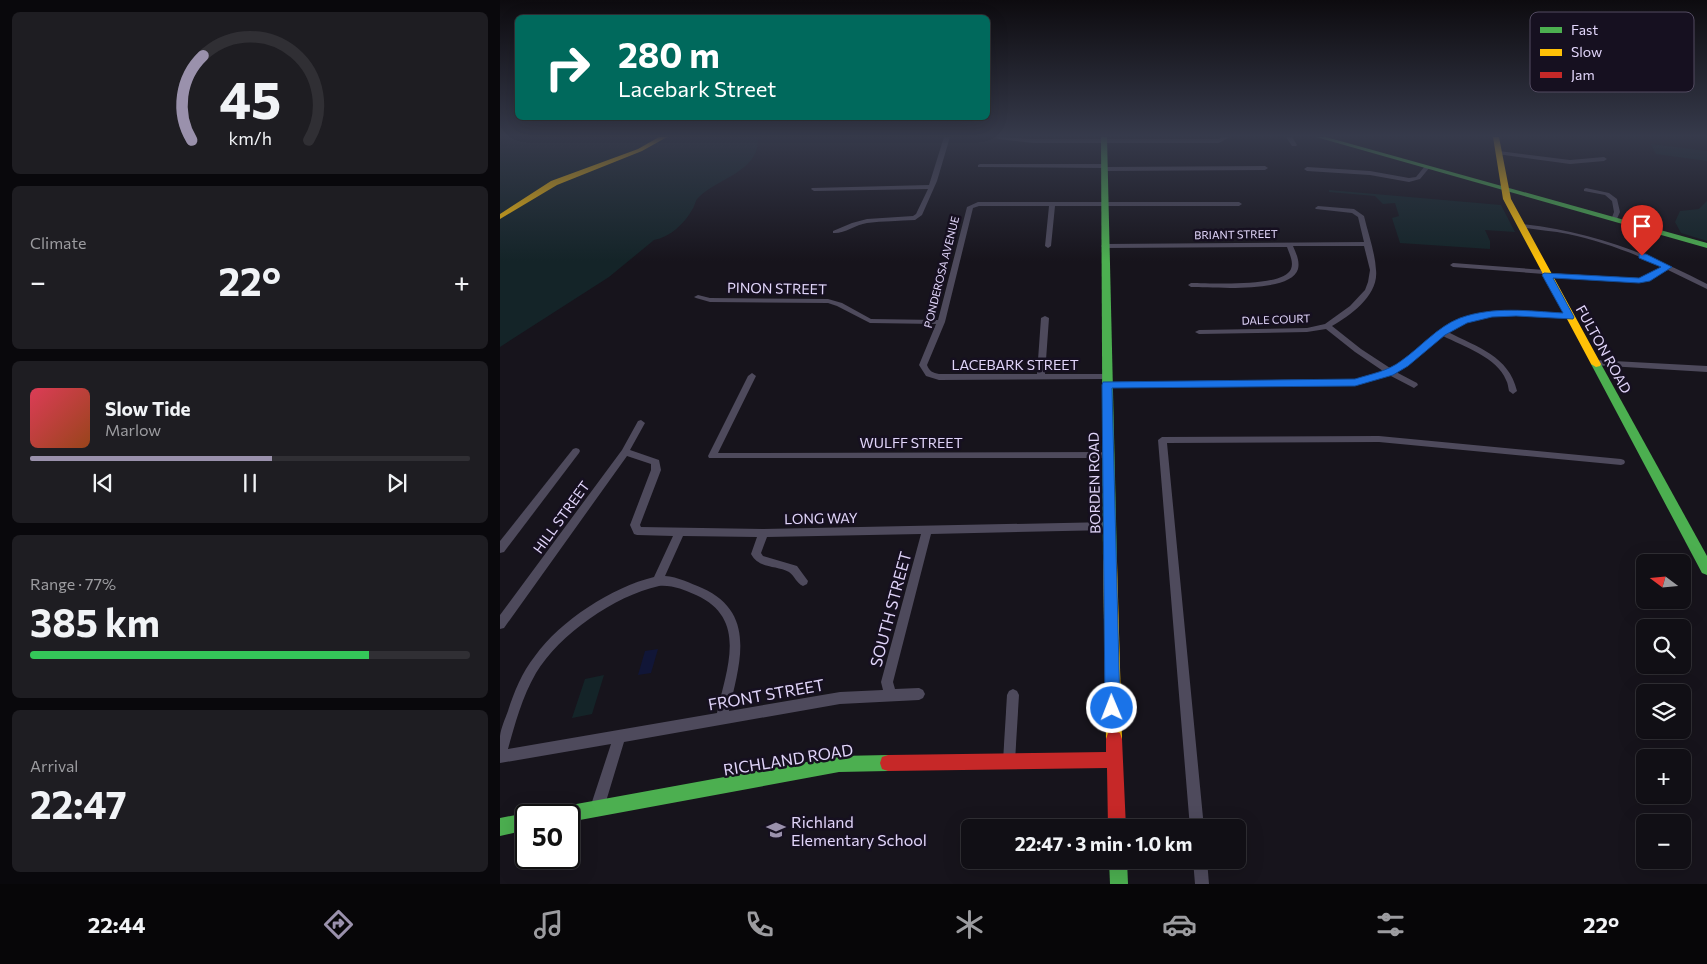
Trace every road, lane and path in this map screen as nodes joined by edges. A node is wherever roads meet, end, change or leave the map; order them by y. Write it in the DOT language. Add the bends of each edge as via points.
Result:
graph roads {
  1 [pos="566,178"];
  2 [pos="934,178"];
  3 [pos="1104,178"];
  4 [pos="1399,178"];
  5 [pos="1417,178"];
  6 [pos="1465,178"];
  7 [pos="1503,178"];
  8 [pos="931,187"];
  9 [pos="814,188"];
  10 [pos="1505,190"];
  11 [pos="1586,190"];
  12 [pos="1052,204"];
  13 [pos="1104,204"];
  14 [pos="1239,204"];
  15 [pos="970,207"];
  16 [pos="1318,208"];
  17 [pos="500,217"];
  18 [pos="1614,220"];
  19 [pos="1521,226"];
  20 [pos="835,232"];
  21 [pos="1289,244"];
  22 [pos="1368,244"];
  23 [pos="1048,246"];
  24 [pos="1104,246"];
  25 [pos="1707,246"];
  26 [pos="1453,265"];
  27 [pos="1668,267"];
  28 [pos="1546,274"];
  29 [pos="1191,285"];
  30 [pos="1707,287"];
  31 [pos="698,297"];
  32 [pos="1570,317"];
  33 [pos="1045,318"];
  34 [pos="941,322"];
  35 [pos="1327,326"];
  36 [pos="1199,332"];
  37 [pos="1442,332"];
  38 [pos="1595,363"];
  39 [pos="1707,369"];
  40 [pos="925,371"];
  41 [pos="1390,372"];
  42 [pos="752,376"];
  43 [pos="1041,376"];
  44 [pos="1107,380"];
  45 [pos="1414,385"];
  46 [pos="1512,391"];
  47 [pos="641,423"];
  48 [pos="576,451"];
  49 [pos="625,452"];
  50 [pos="1109,455"];
  51 [pos="1621,462"];
  52 [pos="1110,526"];
  53 [pos="927,531"];
  54 [pos="679,533"];
  55 [pos="763,533"];
  56 [pos="500,549"];
  57 [pos="1707,568"];
  58 [pos="658,581"];
  59 [pos="803,581"];
  60 [pos="500,624"];
  61 [pos="919,694"];
  62 [pos="890,695"];
  63 [pos="1013,695"];
  64 [pos="722,718"];
  65 [pos="619,736"];
  66 [pos="500,757"];
  67 [pos="1114,760"];
  68 [pos="1009,761"];
  69 [pos="597,808"];
  70 [pos="580,811"];
  71 [pos="1117,819"];
  72 [pos="1196,819"];
  73 [pos="515,824"];
  74 [pos="500,827"];
  75 [pos="1118,869"];
  76 [pos="1201,869"];
  77 [pos="1119,884"];
  78 [pos="1202,884"];
  1 -- 17 [label="main road"];
  2 -- 8 [label="street"];
  3 -- 13 [label="main road, BORDEN ROAD"];
  4 -- 5 [label="street"];
  6 -- 10 [label="main road"];
  7 -- 10 [label="main road, FULTON ROAD"];
  8 -- 9 [label="street"];
  8 -- 20 [label="street" via="915,218 867,221"];
  10 -- 18 [label="main road"];
  10 -- 19 [label="main road, FULTON ROAD"];
  11 -- 18 [label="street" via="1606,194 1615,200 1617,212"];
  12 -- 13 [label="street"];
  12 -- 15 [label="street" via="978,204"];
  12 -- 23 [label="street"];
  13 -- 14 [label="street"];
  13 -- 24 [label="main road, BORDEN ROAD"];
  15 -- 34 [label="street, PONDEROSA AVENUE"];
  16 -- 22 [label="street, DALE COURT" via="1359,214"];
  18 -- 25 [label="main road"];
  19 -- 27 [label="street" via="1573,233"];
  19 -- 28 [label="main road, FULTON ROAD"];
  21 -- 22 [label="street, BRIANT STREET"];
  21 -- 24 [label="street, BRIANT STREET"];
  21 -- 29 [label="street" via="1296,264 1287,278 1264,284"];
  22 -- 35 [label="street, DALE COURT" via="1373,277 1367,292"];
  24 -- 44 [label="main road, BORDEN ROAD"];
  26 -- 28 [label="street"];
  27 -- 28 [label="street" via="1639,280"];
  27 -- 30 [label="street"];
  28 -- 32 [label="main road, FULTON ROAD"];
  31 -- 34 [label="street, PINON STREET" via="710,300 828,301 842,304 870,321"];
  32 -- 37 [label="street, LACEBARK STREET" via="1492,314 1464,321"];
  32 -- 38 [label="main road, FULTON ROAD"];
  33 -- 43 [label="street"];
  34 -- 40 [label="street, PONDEROSA AVENUE" via="923,365"];
  35 -- 36 [label="street, DALE COURT" via="1307,330"];
  35 -- 41 [label="street"];
  37 -- 41 [label="street, LACEBARK STREET"];
  37 -- 46 [label="street" via="1496,362 1507,373"];
  38 -- 39 [label="street"];
  38 -- 57 [label="main road, FULTON ROAD"];
  40 -- 43 [label="street, LACEBARK STREET" via="939,377"];
  41 -- 44 [label="street, LACEBARK STREET" via="1355,382"];
  41 -- 45 [label="street"];
  42 -- 50 [label="street, WULFF STREET" via="712,456"];
  43 -- 44 [label="street, LACEBARK STREET"];
  44 -- 50 [label="main road, BORDEN ROAD"];
  47 -- 49 [label="street, HILL STREET"];
  48 -- 56 [label="street"];
  49 -- 54 [label="street, LONG WAY" via="656,462 656,470 635,525 637,531"];
  49 -- 60 [label="street, HILL STREET"];
  50 -- 52 [label="main road, BORDEN ROAD"];
  51 -- 72 [label="street" via="1379,439 1162,440"];
  52 -- 53 [label="street, LONG WAY"];
  52 -- 67 [label="main road, BORDEN ROAD"];
  53 -- 55 [label="street, LONG WAY"];
  53 -- 62 [label="street, SOUTH STREET" via="887,682"];
  54 -- 55 [label="street, LONG WAY"];
  54 -- 58 [label="street"];
  55 -- 59 [label="street" via="756,554 760,559 793,568"];
  58 -- 64 [label="street" via="670,581 708,596 723,606 730,618 735,634 735,653"];
  58 -- 66 [label="street" via="638,587 593,612 549,646 514,709"];
  61 -- 62 [label="street, FRONT STREET"];
  62 -- 64 [label="street, FRONT STREET" via="840,698"];
  63 -- 68 [label="street"];
  64 -- 65 [label="street, FRONT STREET"];
  65 -- 66 [label="street, FRONT STREET"];
  65 -- 69 [label="street"];
  67 -- 68 [label="main road, RICHLAND ROAD"];
  67 -- 71 [label="main road, BORDEN ROAD"];
  68 -- 69 [label="main road, RICHLAND ROAD" via="839,764"];
  69 -- 70 [label="main road, RICHLAND ROAD"];
  73 -- 74 [label="main road"];
  75 -- 77 [label="main road"];
  76 -- 78 [label="street"];
}
